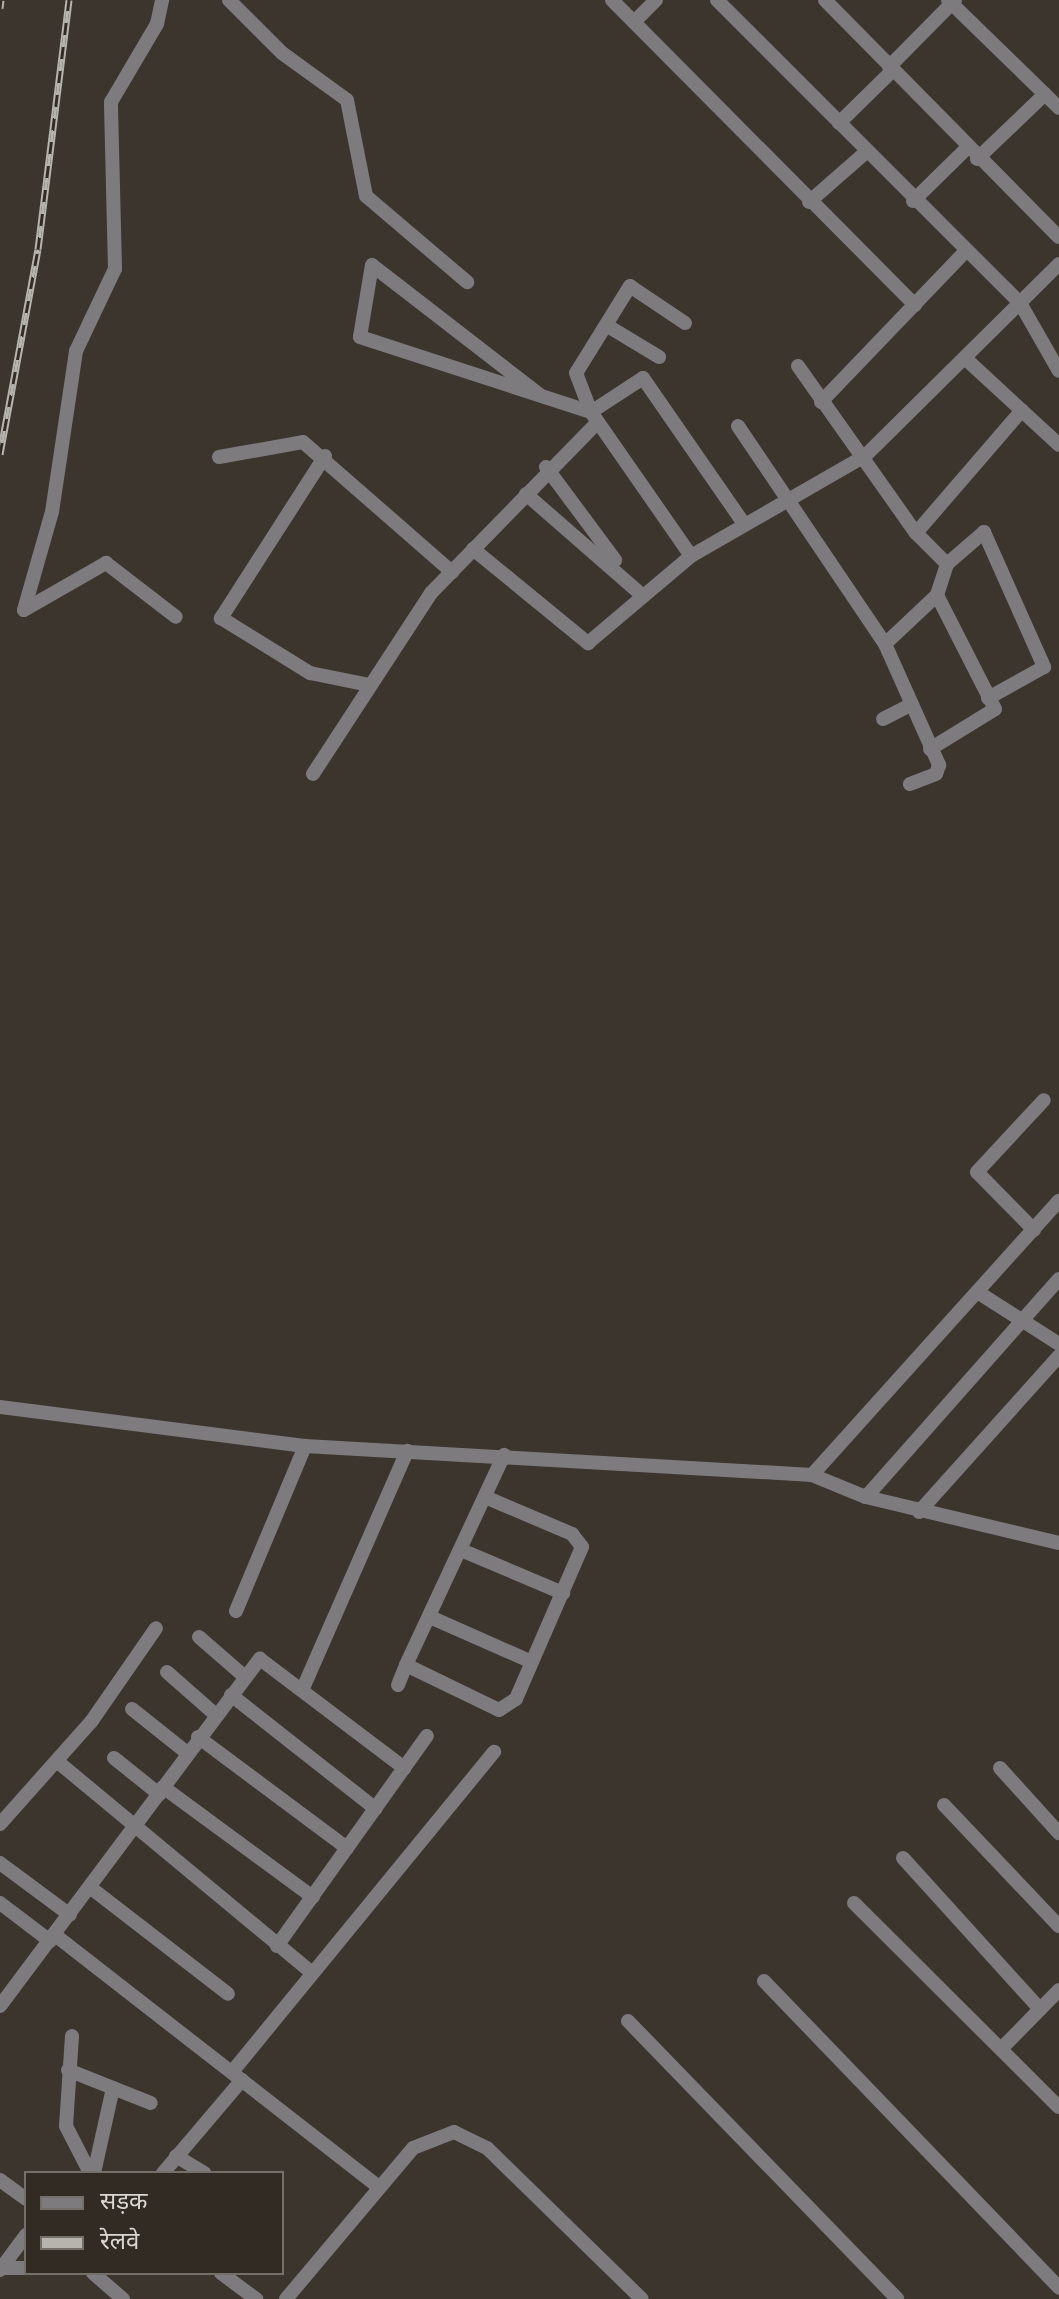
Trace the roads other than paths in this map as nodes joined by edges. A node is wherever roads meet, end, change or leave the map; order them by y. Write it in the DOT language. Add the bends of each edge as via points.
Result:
graph roads {
  1 [pos="162,0"];
  2 [pos="229,0"];
  3 [pos="612,0"];
  4 [pos="656,0"];
  5 [pos="717,0"];
  6 [pos="825,0"];
  7 [pos="952,1"];
  8 [pos="634,22"];
  9 [pos="890,69"];
  10 [pos="1045,94"];
  11 [pos="1059,108"];
  12 [pos="839,123"];
  13 [pos="865,153"];
  14 [pos="971,154"];
  15 [pos="913,201"];
  16 [pos="809,202"];
  17 [pos="1059,237"];
  18 [pos="966,251"];
  19 [pos="1059,264"];
  20 [pos="467,282"];
  21 [pos="1020,303"];
  22 [pos="915,305"];
  23 [pos="685,323"];
  24 [pos="606,325"];
  25 [pos="659,357"];
  26 [pos="967,360"];
  27 [pos="798,366"];
  28 [pos="1059,371"];
  29 [pos="540,395"];
  30 [pos="821,402"];
  31 [pos="1022,410"];
  32 [pos="595,417"];
  33 [pos="738,426"];
  34 [pos="1059,445"];
  35 [pos="325,456"];
  36 [pos="865,456"];
  37 [pos="219,457"];
  38 [pos="546,467"];
  39 [pos="526,494"];
  40 [pos="788,502"];
  41 [pos="744,524"];
  42 [pos="916,533"];
  43 [pos="473,549"];
  44 [pos="691,556"];
  45 [pos="947,564"];
  46 [pos="452,572"];
  47 [pos="628,576"];
  48 [pos="937,595"];
  49 [pos="643,596"];
  50 [pos="176,617"];
  51 [pos="885,644"];
  52 [pos="369,685"];
  53 [pos="988,698"];
  54 [pos="909,706"];
  55 [pos="883,719"];
  56 [pos="930,749"];
  57 [pos="313,774"];
  58 [pos="910,784"];
  59 [pos="1044,1100"];
  60 [pos="1059,1201"];
  61 [pos="1034,1230"];
  62 [pos="1059,1279"];
  63 [pos="979,1293"];
  64 [pos="1019,1322"];
  65 [pos="1059,1344"];
  66 [pos="1059,1356"];
  67 [pos="0,1407"];
  68 [pos="305,1446"];
  69 [pos="407,1451"];
  70 [pos="504,1455"];
  71 [pos="812,1475"];
  72 [pos="485,1497"];
  73 [pos="866,1497"];
  74 [pos="919,1512"];
  75 [pos="1059,1543"];
  76 [pos="461,1550"];
  77 [pos="563,1593"];
  78 [pos="236,1611"];
  79 [pos="430,1617"];
  80 [pos="156,1628"];
  81 [pos="199,1637"];
  82 [pos="532,1662"];
  83 [pos="406,1665"];
  84 [pos="167,1672"];
  85 [pos="245,1677"];
  86 [pos="398,1685"];
  87 [pos="304,1686"];
  88 [pos="231,1695"];
  89 [pos="132,1709"];
  90 [pos="216,1715"];
  91 [pos="427,1736"];
  92 [pos="198,1737"];
  93 [pos="186,1752"];
  94 [pos="494,1752"];
  95 [pos="114,1758"];
  96 [pos="58,1762"];
  97 [pos="404,1768"];
  98 [pos="1000,1768"];
  99 [pos="161,1791"];
  100 [pos="944,1805"];
  101 [pos="376,1809"];
  102 [pos="0,1824"];
  103 [pos="133,1830"];
  104 [pos="1059,1833"];
  105 [pos="347,1848"];
  106 [pos="903,1858"];
  107 [pos="0,1863"];
  108 [pos="91,1888"];
  109 [pos="313,1897"];
  110 [pos="0,1903"];
  111 [pos="854,1903"];
  112 [pos="70,1915"];
  113 [pos="1059,1926"];
  114 [pos="53,1938"];
  115 [pos="277,1946"];
  116 [pos="310,1971"];
  117 [pos="764,1981"];
  118 [pos="228,1994"];
  119 [pos="1058,1994"];
  120 [pos="0,2006"];
  121 [pos="1040,2009"];
  122 [pos="628,2021"];
  123 [pos="72,2036"];
  124 [pos="1003,2047"];
  125 [pos="68,2070"];
  126 [pos="237,2076"];
  127 [pos="113,2088"];
  128 [pos="151,2103"];
  129 [pos="1059,2107"];
  130 [pos="176,2156"];
  131 [pos="91,2171"];
  132 [pos="92,2171"];
  133 [pos="165,2171"];
  134 [pos="201,2171"];
  135 [pos="0,2180"];
  136 [pos="377,2186"];
  137 [pos="24,2198"];
  138 [pos="24,2238"];
  139 [pos="24,2268"];
  140 [pos="1,2269"];
  141 [pos="95,2275"];
  142 [pos="224,2275"];
  143 [pos="1059,2288"];
  144 [pos="123,2299"];
  145 [pos="256,2299"];
  146 [pos="286,2299"];
  147 [pos="642,2299"];
  148 [pos="897,2299"];
  1 -- 50 [label="street" via="157,24 111,102 115,269 76,351 49,528 24,610 106,563"];
  2 -- 20 [label="street" via="288,57 352,105 370,201"];
  3 -- 8 [label="street"];
  4 -- 8 [label="street"];
  5 -- 12 [label="street"];
  6 -- 9 [label="street"];
  7 -- 9 [label="street"];
  7 -- 10 [label="street"];
  8 -- 16 [label="street"];
  9 -- 12 [label="street"];
  9 -- 14 [label="street"];
  10 -- 11 [label="street"];
  10 -- 14 [label="street"];
  12 -- 13 [label="street"];
  13 -- 15 [label="street"];
  13 -- 16 [label="street"];
  14 -- 15 [label="street"];
  14 -- 17 [label="street"];
  15 -- 18 [label="street"];
  16 -- 22 [label="street"];
  18 -- 21 [label="street"];
  18 -- 22 [label="street"];
  19 -- 21 [label="street"];
  21 -- 26 [label="street"];
  21 -- 28 [label="street"];
  22 -- 30 [label="street"];
  23 -- 24 [label="street" via="630,286"];
  24 -- 25 [label="street"];
  24 -- 32 [label="street" via="576,373"];
  26 -- 31 [label="street"];
  26 -- 36 [label="street"];
  27 -- 30 [label="street"];
  29 -- 29 [label="street" via="360,337 372,265 492,358"];
  29 -- 32 [label="street"];
  30 -- 36 [label="street"];
  31 -- 34 [label="street"];
  31 -- 42 [label="street"];
  32 -- 38 [label="street"];
  32 -- 41 [label="street" via="643,378"];
  32 -- 44 [label="street"];
  33 -- 40 [label="street"];
  35 -- 37 [label="street" via="293,441"];
  35 -- 46 [label="street"];
  35 -- 52 [label="street" via="221,618 310,673"];
  36 -- 40 [label="street"];
  36 -- 42 [label="street"];
  38 -- 39 [label="street"];
  38 -- 47 [label="street"];
  39 -- 43 [label="street"];
  39 -- 47 [label="street"];
  40 -- 41 [label="street"];
  40 -- 51 [label="street"];
  41 -- 44 [label="street"];
  42 -- 45 [label="street"];
  43 -- 46 [label="street"];
  43 -- 49 [label="street" via="588,643"];
  44 -- 49 [label="street"];
  45 -- 48 [label="street"];
  45 -- 53 [label="street" via="988,534 1043,661 1040,673"];
  46 -- 52 [label="street"];
  47 -- 49 [label="street"];
  48 -- 51 [label="street"];
  48 -- 53 [label="street"];
  51 -- 54 [label="street"];
  52 -- 57 [label="street"];
  53 -- 56 [label="street" via="995,715"];
  54 -- 55 [label="street"];
  54 -- 56 [label="street"];
  56 -- 58 [label="street" via="940,770"];
  59 -- 61 [label="street" via="977,1172"];
  60 -- 61 [label="street"];
  61 -- 63 [label="street"];
  62 -- 64 [label="street"];
  63 -- 64 [label="street"];
  63 -- 71 [label="street"];
  64 -- 65 [label="street"];
  64 -- 73 [label="street"];
  66 -- 74 [label="street"];
  67 -- 68 [label="street"];
  68 -- 69 [label="street"];
  68 -- 78 [label="street"];
  69 -- 70 [label="street"];
  69 -- 87 [label="street"];
  70 -- 71 [label="street"];
  70 -- 72 [label="street"];
  71 -- 73 [label="street"];
  72 -- 76 [label="street"];
  72 -- 77 [label="street" via="579,1539 582,1547"];
  73 -- 74 [label="street"];
  74 -- 75 [label="street"];
  76 -- 77 [label="street"];
  76 -- 79 [label="street"];
  77 -- 82 [label="street"];
  79 -- 82 [label="street"];
  79 -- 83 [label="street"];
  80 -- 96 [label="street"];
  81 -- 85 [label="street"];
  82 -- 83 [label="street" via="516,1699 499,1710"];
  83 -- 86 [label="street"];
  84 -- 90 [label="street"];
  85 -- 87 [label="street" via="260,1659"];
  85 -- 88 [label="street"];
  87 -- 97 [label="street"];
  88 -- 90 [label="street"];
  88 -- 101 [label="street"];
  89 -- 93 [label="street"];
  90 -- 92 [label="street"];
  91 -- 97 [label="street"];
  92 -- 93 [label="street"];
  92 -- 105 [label="street"];
  93 -- 99 [label="street"];
  94 -- 116 [label="street"];
  95 -- 99 [label="street"];
  96 -- 102 [label="street"];
  96 -- 103 [label="street"];
  97 -- 101 [label="street"];
  98 -- 104 [label="street"];
  99 -- 103 [label="street"];
  99 -- 109 [label="street"];
  100 -- 113 [label="street"];
  101 -- 105 [label="street"];
  103 -- 108 [label="street"];
  103 -- 115 [label="street"];
  105 -- 109 [label="street"];
  106 -- 121 [label="street"];
  107 -- 112 [label="street"];
  108 -- 112 [label="street"];
  108 -- 118 [label="street"];
  109 -- 115 [label="street"];
  110 -- 114 [label="street"];
  111 -- 124 [label="street"];
  112 -- 114 [label="street"];
  114 -- 120 [label="street"];
  114 -- 126 [label="street"];
  115 -- 116 [label="street"];
  116 -- 126 [label="street"];
  117 -- 143 [label="street"];
  119 -- 121 [label="street"];
  121 -- 124 [label="street"];
  122 -- 148 [label="street"];
  123 -- 125 [label="street"];
  124 -- 129 [label="street"];
  125 -- 127 [label="street"];
  125 -- 131 [label="street" via="66,2126"];
  126 -- 130 [label="street"];
  126 -- 136 [label="street"];
  127 -- 128 [label="street"];
  127 -- 132 [label="street"];
  130 -- 133 [label="street"];
  130 -- 134 [label="street"];
  135 -- 137 [label="street"];
  136 -- 146 [label="street"];
  136 -- 147 [label="street" via="424,2142 454,2132 470,2138"];
  138 -- 140 [label="street"];
  139 -- 140 [label="street"];
  141 -- 144 [label="street"];
  142 -- 145 [label="street"];
}
